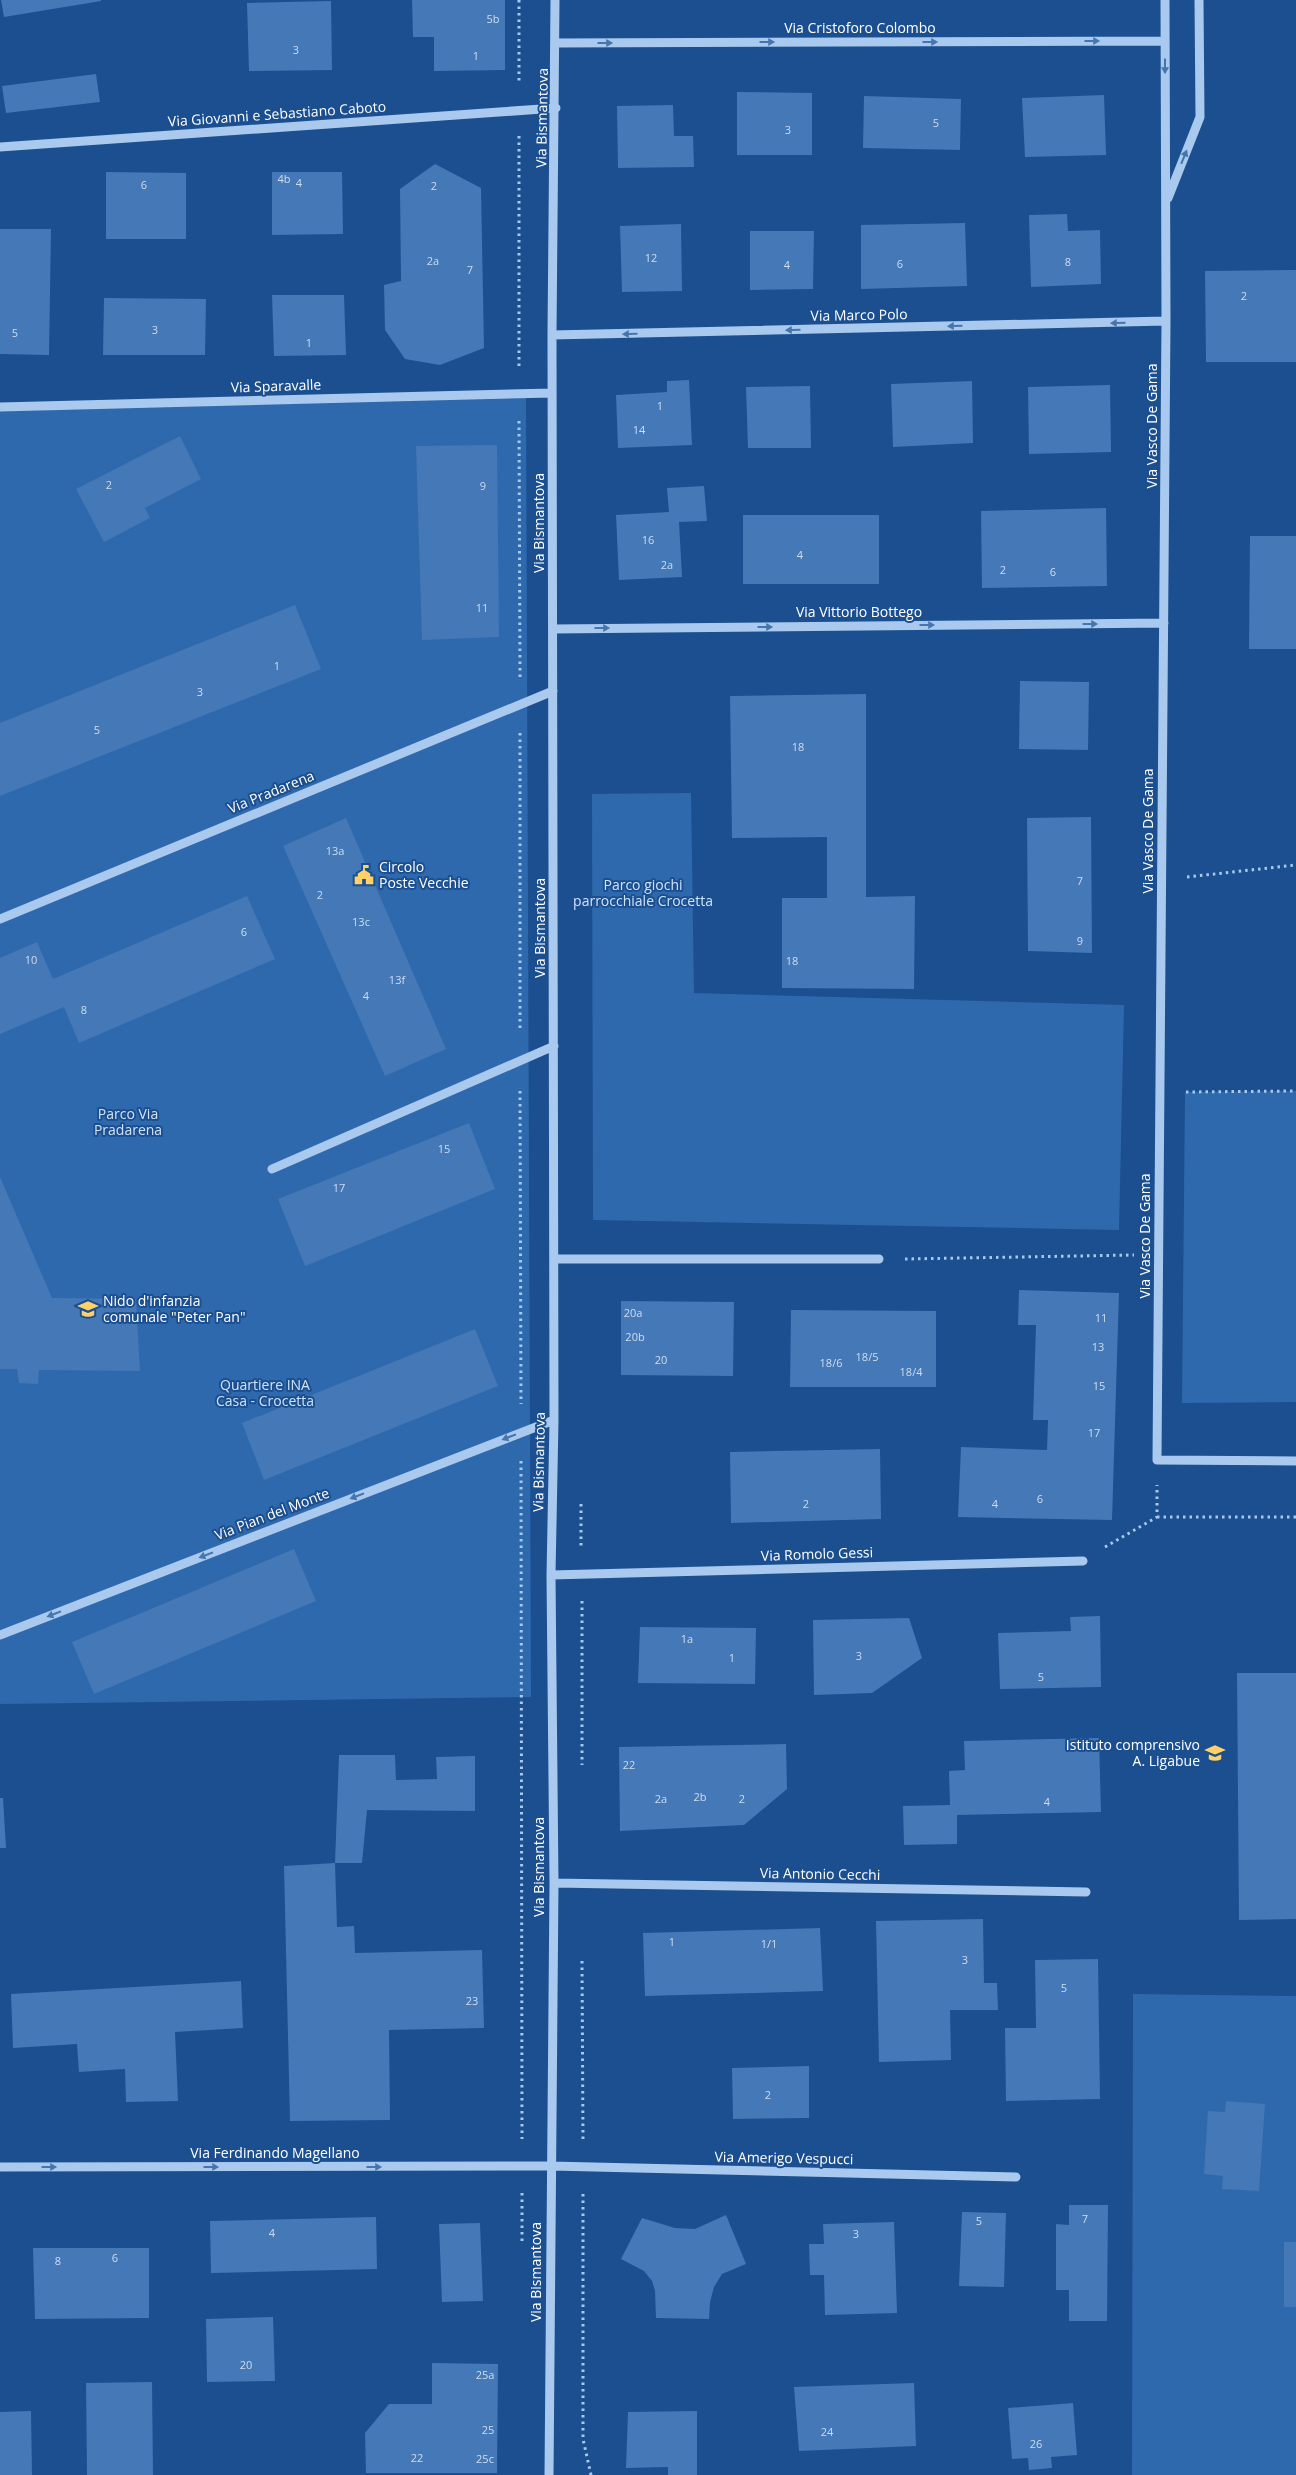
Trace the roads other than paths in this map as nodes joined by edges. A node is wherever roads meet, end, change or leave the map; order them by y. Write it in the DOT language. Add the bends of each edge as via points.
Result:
graph roads {
  1 [pos="555,0"];
  2 [pos="1165,0"];
  3 [pos="1199,0"];
  4 [pos="1165,41"];
  5 [pos="556,43"];
  6 [pos="556,108"];
  7 [pos="0,147"];
  8 [pos="1166,202"];
  9 [pos="1166,322"];
  10 [pos="552,336"];
  11 [pos="552,393"];
  12 [pos="0,408"];
  13 [pos="1164,624"];
  14 [pos="553,629"];
  15 [pos="553,691"];
  16 [pos="0,919"];
  17 [pos="554,1046"];
  18 [pos="272,1169"];
  19 [pos="554,1259"];
  20 [pos="879,1259"];
  21 [pos="554,1420"];
  22 [pos="1296,1461"];
  23 [pos="1083,1561"];
  24 [pos="551,1575"];
  25 [pos="0,1635"];
  26 [pos="554,1883"];
  27 [pos="1086,1892"];
  28 [pos="551,2166"];
  29 [pos="0,2167"];
  30 [pos="1016,2177"];
  31 [pos="549,2475"];
  1 -- 5 [label="street, Via Bismantova"];
  2 -- 4 [label="street, Via Vasco De Gama"];
  8 -- 3 [label="street, Via Vasco De Gama, one-way" via="1200,117"];
  5 -- 4 [label="street, Via Cristoforo Colombo, one-way"];
  4 -- 8 [label="street, Via Vasco De Gama, one-way"];
  5 -- 6 [label="street, Via Bismantova"];
  6 -- 7 [label="street, Via Giovanni e Sebastiano Caboto"];
  6 -- 10 [label="street, Via Bismantova"];
  8 -- 9 [label="street, Via Vasco De Gama"];
  9 -- 10 [label="street, Via Marco Polo, one-way"];
  9 -- 13 [label="street, Via Vasco De Gama"];
  10 -- 11 [label="street, Via Bismantova"];
  11 -- 12 [label="street, Via Sparavalle"];
  11 -- 14 [label="street, Via Bismantova"];
  14 -- 13 [label="street, Via Vittorio Bottego, one-way"];
  13 -- 22 [label="street, Via Vasco De Gama" via="1157,1460"];
  14 -- 15 [label="street, Via Bismantova"];
  15 -- 16 [label="street, Via Pradarena"];
  15 -- 17 [label="street, Via Bismantova"];
  17 -- 18 [label="street"];
  17 -- 19 [label="street, Via Bismantova"];
  19 -- 20 [label="street"];
  19 -- 21 [label="street, Via Bismantova"];
  21 -- 24 [label="street, Via Bismantova"];
  21 -- 25 [label="street, Via Pian del Monte, one-way"];
  23 -- 24 [label="street, Via Romolo Gessi"];
  24 -- 26 [label="street, Via Bismantova"];
  26 -- 27 [label="street, Via Antonio Cecchi"];
  26 -- 28 [label="street, Via Bismantova"];
  29 -- 28 [label="street, Via Ferdinando Magellano, one-way"];
  28 -- 30 [label="street, Via Amerigo Vespucci"];
  28 -- 31 [label="street, Via Bismantova"];
}
